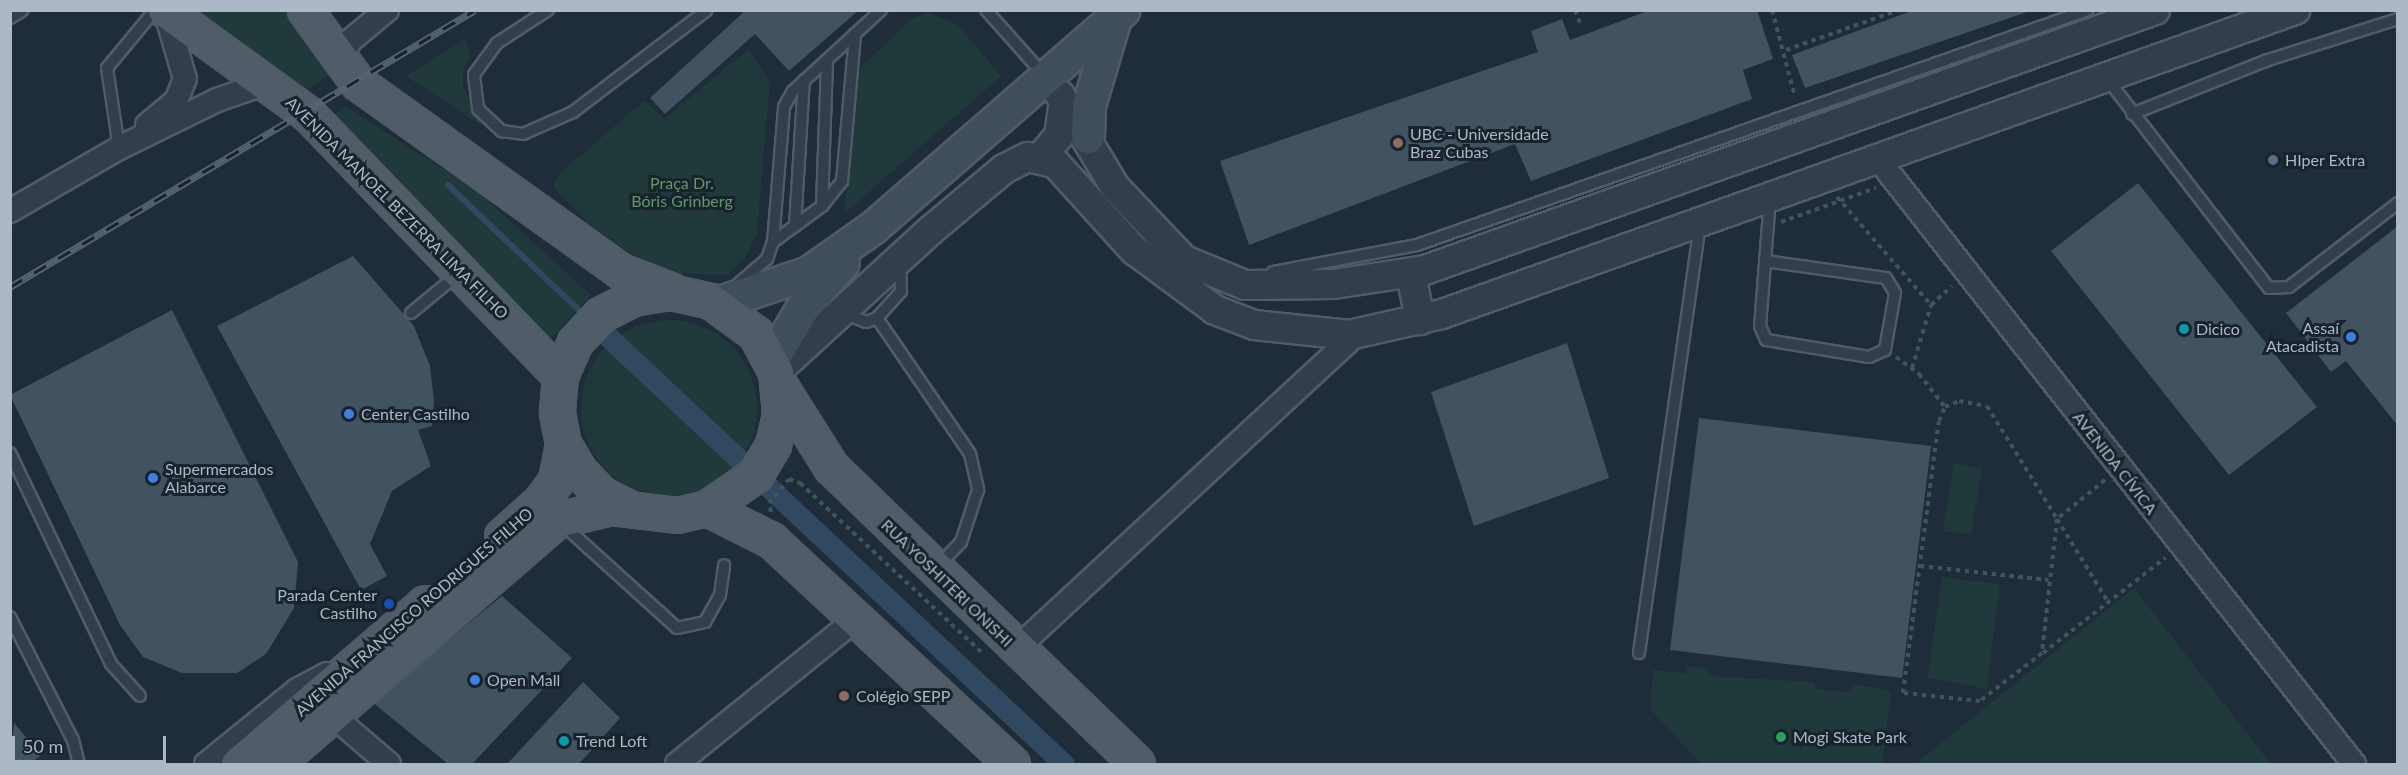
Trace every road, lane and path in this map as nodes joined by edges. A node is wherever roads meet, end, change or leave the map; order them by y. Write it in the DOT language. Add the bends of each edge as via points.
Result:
graph roads {
  1 [pos="22,10"];
  2 [pos="155,10"];
  3 [pos="165,10"];
  4 [pos="305,10"];
  5 [pos="387,10"];
  6 [pos="548,10"];
  7 [pos="707,10"];
  8 [pos="881,10"];
  9 [pos="986,10"];
  10 [pos="1575,10"];
  11 [pos="1772,10"];
  12 [pos="1899,10"];
  13 [pos="2155,10"];
  14 [pos="2295,10"];
  15 [pos="1119,15"];
  16 [pos="10,18"];
  17 [pos="2397,19"];
  18 [pos="2086,20"];
  19 [pos="1580,23"];
  20 [pos="855,34"];
  21 [pos="2054,35"];
  22 [pos="1786,50"];
  23 [pos="827,60"];
  24 [pos="1782,60"];
  25 [pos="343,69"];
  26 [pos="2106,77"];
  27 [pos="804,80"];
  28 [pos="268,82"];
  29 [pos="1055,90"];
  30 [pos="2063,93"];
  31 [pos="2132,114"];
  32 [pos="1088,137"];
  33 [pos="119,148"];
  34 [pos="1042,156"];
  35 [pos="1886,170"];
  36 [pos="1817,181"];
  37 [pos="1771,196"];
  38 [pos="1841,202"];
  39 [pos="2397,203"];
  40 [pos="822,206"];
  41 [pos="10,211"];
  42 [pos="1701,222"];
  43 [pos="795,226"];
  44 [pos="1768,226"];
  45 [pos="873,228"];
  46 [pos="773,242"];
  47 [pos="899,258"];
  48 [pos="1414,260"];
  49 [pos="1765,261"];
  50 [pos="462,271"];
  51 [pos="1965,274"];
  52 [pos="709,301"];
  53 [pos="1931,305"];
  54 [pos="840,311"];
  55 [pos="411,313"];
  56 [pos="1431,317"];
  57 [pos="877,318"];
  58 [pos="1356,334"];
  59 [pos="1885,350"];
  60 [pos="1912,368"];
  61 [pos="776,372"];
  62 [pos="560,376"];
  63 [pos="1945,407"];
  64 [pos="564,444"];
  65 [pos="10,453"];
  66 [pos="2120,468"];
  67 [pos="629,508"];
  68 [pos="707,508"];
  69 [pos="772,516"];
  70 [pos="2056,519"];
  71 [pos="557,520"];
  72 [pos="2181,546"];
  73 [pos="724,565"];
  74 [pos="1920,566"];
  75 [pos="933,572"];
  76 [pos="2048,580"];
  77 [pos="2108,602"];
  78 [pos="10,617"];
  79 [pos="855,620"];
  80 [pos="366,653"];
  81 [pos="1639,653"];
  82 [pos="2042,653"];
  83 [pos="1002,655"];
  84 [pos="140,696"];
  85 [pos="332,715"];
  86 [pos="79,765"];
  87 [pos="206,765"];
  88 [pos="238,765"];
  89 [pos="275,765"];
  90 [pos="389,765"];
  91 [pos="677,765"];
  92 [pos="1012,765"];
  93 [pos="1137,765"];
  94 [pos="2354,765"];
  1 -- 16 [label="lane"];
  2 -- 33 [label="lane" via="107,68"];
  3 -- 28 [label="main road, AVENIDA MANOEL BEZERRA LIMA FILHO" via="194,36"];
  3 -- 33 [label="street" via="185,69 181,93"];
  4 -- 25 [label="main road"];
  5 -- 25 [label="street" via="351,40 344,50"];
  6 -- 7 [label="lane" via="483,56 474,75 475,101 491,125 524,134 573,112"];
  8 -- 20 [label="lane"];
  9 -- 29 [label="lane"];
  10 -- 19 [label="path"];
  11 -- 22 [label="path"];
  12 -- 22 [label="path"];
  13 -- 18 [label="street"];
  14 -- 26 [label="street"];
  15 -- 29 [label="main road, AVENIDA FRANCISCO RODRIGUES FILHO"];
  15 -- 32 [label="main road" via="1089,106"];
  17 -- 31 [label="lane" via="2220,78"];
  18 -- 21 [label="street"];
  18 -- 26 [label="street" via="2094,61"];
  20 -- 23 [label="lane"];
  20 -- 40 [label="lane" via="842,181"];
  21 -- 30 [label="street" via="2068,75"];
  21 -- 48 [label="street"];
  22 -- 24 [label="path"];
  23 -- 27 [label="lane"];
  23 -- 40 [label="lane"];
  25 -- 52 [label="main road" via="621,271"];
  26 -- 30 [label="street"];
  26 -- 31 [label="lane"];
  27 -- 43 [label="lane"];
  27 -- 46 [label="lane" via="784,107"];
  28 -- 33 [label="street" via="217,100"];
  28 -- 50 [label="main road, AVENIDA MANOEL BEZERRA LIMA FILHO" via="308,114"];
  29 -- 32 [label="street"];
  29 -- 34 [label="street" via="1059,136"];
  29 -- 45 [label="main road, AVENIDA FRANCISCO RODRIGUES FILHO"];
  30 -- 35 [label="street"];
  31 -- 39 [label="lane" via="2269,288 2289,286"];
  32 -- 48 [label="street" via="1115,187 1154,233 1184,260 1222,279 1271,288"];
  33 -- 41 [label="street"];
  34 -- 47 [label="street" via="1004,169"];
  34 -- 58 [label="street" via="1071,176 1142,258 1215,310 1254,325 1311,334"];
  35 -- 36 [label="street"];
  35 -- 38 [label="path"];
  35 -- 51 [label="street, AVENIDA CÍVICA"];
  36 -- 37 [label="street"];
  36 -- 38 [label="path"];
  37 -- 42 [label="street"];
  37 -- 44 [label="lane"];
  38 -- 44 [label="path"];
  38 -- 53 [label="path"];
  40 -- 43 [label="lane"];
  42 -- 56 [label="street"];
  42 -- 81 [label="lane"];
  43 -- 46 [label="lane"];
  44 -- 49 [label="lane"];
  45 -- 52 [label="main road, AVENIDA FRANCISCO RODRIGUES FILHO" via="809,273"];
  45 -- 61 [label="main road, AVENIDA FRANCISCO RODRIGUES FILHO" via="803,308"];
  46 -- 52 [label="lane" via="761,266"];
  47 -- 54 [label="street"];
  47 -- 57 [label="lane" via="901,291"];
  48 -- 56 [label="street"];
  49 -- 59 [label="lane" via="1886,278 1895,292"];
  49 -- 59 [label="lane" via="1760,326 1766,340 1869,357"];
  50 -- 55 [label="lane"];
  50 -- 62 [label="main road, AVENIDA MANOEL BEZERRA LIMA FILHO"];
  51 -- 53 [label="path"];
  51 -- 66 [label="street, AVENIDA CÍVICA"];
  52 -- 61 [label="main road, AVENIDA FRANCISCO RODRIGUES FILHO" via="756,334"];
  52 -- 62 [label="main road, AVENIDA FRANCISCO RODRIGUES FILHO" via="669,292 633,298 600,315 575,342"];
  53 -- 60 [label="path"];
  54 -- 57 [label="lane" via="866,322"];
  54 -- 61 [label="street"];
  56 -- 58 [label="street"];
  57 -- 75 [label="lane" via="951,421 970,454 978,490 961,542"];
  58 -- 83 [label="street"];
  59 -- 60 [label="path"];
  60 -- 63 [label="path"];
  61 -- 68 [label="main road, AVENIDA FRANCISCO RODRIGUES FILHO" via="780,414 773,445 755,475"];
  61 -- 75 [label="main road, RUA YOSHITERI ONISHI" via="831,467"];
  62 -- 64 [label="main road, AVENIDA FRANCISCO RODRIGUES FILHO" via="557,413"];
  63 -- 70 [label="path" via="1959,401 1987,406"];
  63 -- 74 [label="path" via="1939,421"];
  64 -- 67 [label="main road, AVENIDA FRANCISCO RODRIGUES FILHO" via="579,471 601,494"];
  64 -- 80 [label="main road, AVENIDA FRANCISCO RODRIGUES FILHO" via="556,480 541,501"];
  65 -- 84 [label="lane" via="111,664"];
  66 -- 70 [label="path"];
  66 -- 72 [label="street, AVENIDA CÍVICA"];
  67 -- 68 [label="main road, AVENIDA FRANCISCO RODRIGUES FILHO" via="677,515"];
  67 -- 71 [label="main road, AVENIDA FRANCISCO RODRIGUES FILHO" via="589,510"];
  68 -- 79 [label="main road" via="771,540"];
  69 -- 83 [label="path" via="769,502 789,478 800,483"];
  70 -- 76 [label="path"];
  70 -- 77 [label="path"];
  71 -- 73 [label="lane" via="677,628 705,622 720,595"];
  71 -- 85 [label="main road, AVENIDA FRANCISCO RODRIGUES FILHO"];
  72 -- 77 [label="path"];
  72 -- 94 [label="street, AVENIDA CÍVICA"];
  74 -- 76 [label="path"];
  74 -- 82 [label="path" via="1903,693 1990,699"];
  75 -- 83 [label="main road, RUA YOSHITERI ONISHI"];
  76 -- 82 [label="path"];
  77 -- 82 [label="path"];
  78 -- 86 [label="lane" via="73,740"];
  79 -- 91 [label="street"];
  79 -- 92 [label="main road"];
  80 -- 87 [label="street" via="297,690"];
  80 -- 88 [label="main road, AVENIDA FRANCISCO RODRIGUES FILHO"];
  83 -- 93 [label="main road, RUA YOSHITERI ONISHI"];
  85 -- 89 [label="main road, AVENIDA FRANCISCO RODRIGUES FILHO"];
  85 -- 90 [label="street"];
}
